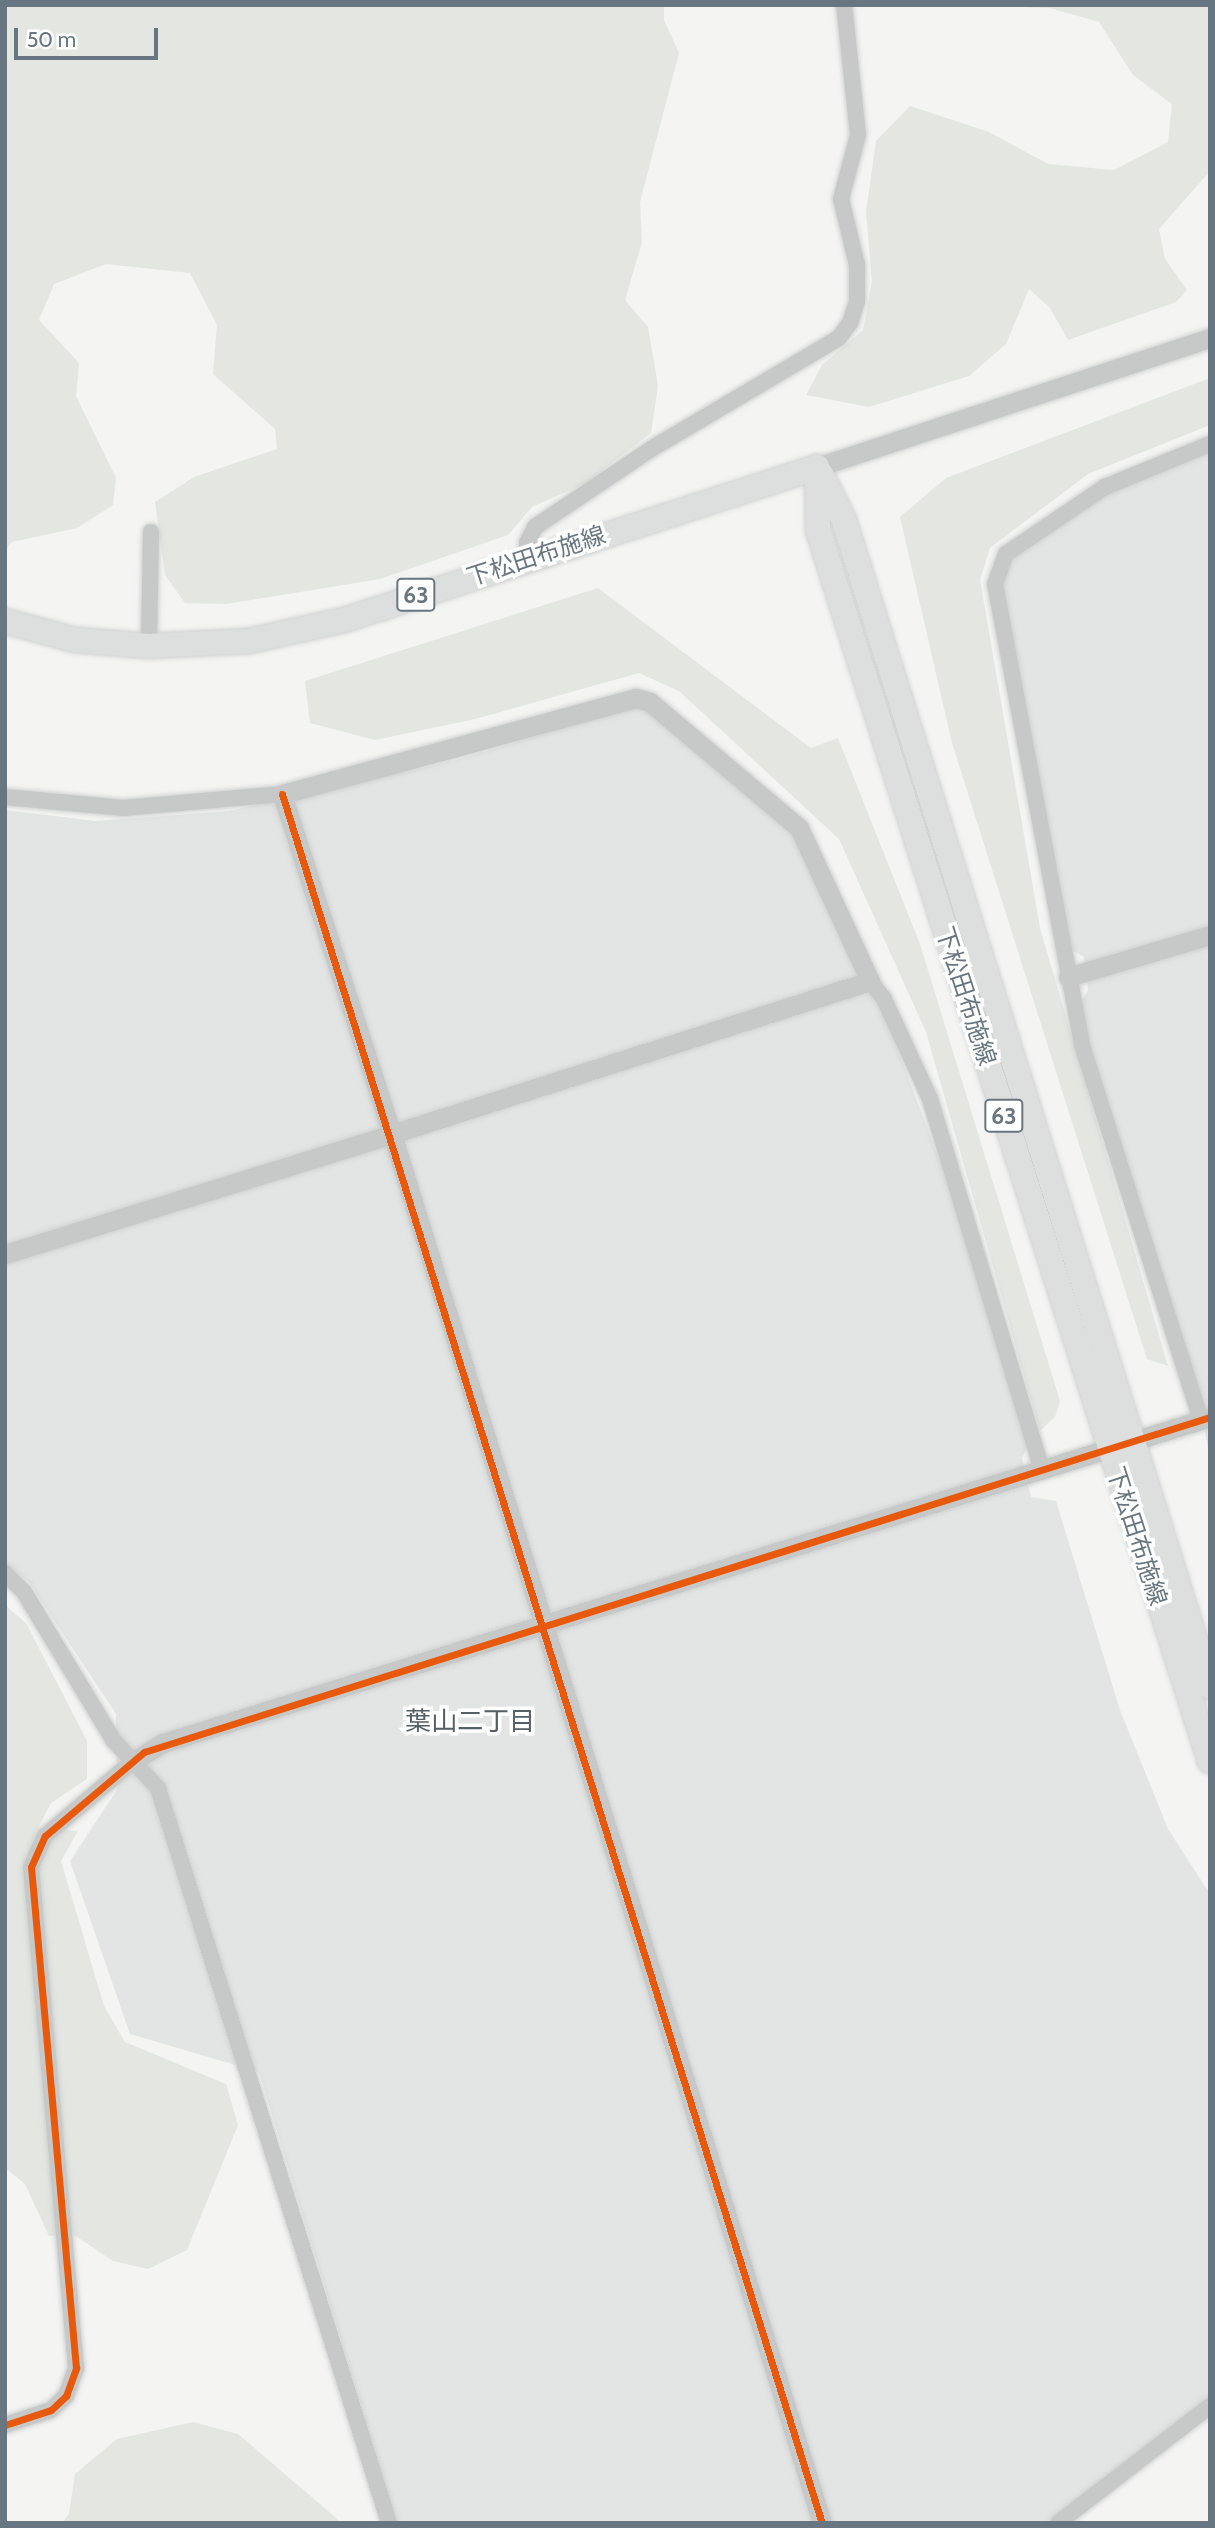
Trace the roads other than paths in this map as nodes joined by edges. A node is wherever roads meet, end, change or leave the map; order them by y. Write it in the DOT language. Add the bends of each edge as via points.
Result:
graph roads {
  1 [pos="844,5"];
  2 [pos="1210,338"];
  3 [pos="1210,444"];
  4 [pos="817,467"];
  5 [pos="151,532"];
  6 [pos="528,558"];
  7 [pos="5,621"];
  8 [pos="149,646"];
  9 [pos="282,794"];
  10 [pos="5,797"];
  11 [pos="1210,935"];
  12 [pos="1068,977"];
  13 [pos="870,981"];
  14 [pos="392,1134"];
  15 [pos="5,1254"];
  16 [pos="1205,1419"];
  17 [pos="1134,1440"];
  18 [pos="1109,1447"];
  19 [pos="1041,1467"];
  20 [pos="5,1573"];
  21 [pos="541,1625"];
  22 [pos="1210,1687"];
  23 [pos="1210,1761"];
  24 [pos="132,1762"];
  25 [pos="1210,2406"];
  26 [pos="5,2425"];
  27 [pos="389,2523"];
  28 [pos="822,2523"];
  29 [pos="1058,2523"];
  1 -- 6 [label="street" via="858,135 841,199 857,265 857,301 850,323 839,338 651,449 535,527 527,543"];
  2 -- 4 [label="street"];
  3 -- 12 [label="street" via="1105,486 1006,554 995,584"];
  4 -- 6 [label="main road, 下松田布施線 / 63"];
  4 -- 17 [label="main road, 下松田布施線 / 63" via="844,520"];
  4 -- 18 [label="main road, 下松田布施線 / 63" via="818,530"];
  5 -- 8 [label="street"];
  6 -- 8 [label="main road, 下松田布施線 / 63" via="344,620 227,644"];
  7 -- 8 [label="main road, 下松田布施線 / 63" via="75,640"];
  9 -- 10 [label="street" via="122,808"];
  9 -- 13 [label="street" via="636,698 650,702 799,828"];
  9 -- 14 [label="street"];
  11 -- 12 [label="street"];
  12 -- 16 [label="street" via="1082,1044"];
  13 -- 14 [label="street"];
  13 -- 19 [label="street" via="884,999 930,1099"];
  14 -- 15 [label="street"];
  14 -- 21 [label="street"];
  16 -- 17 [label="street"];
  17 -- 18 [label="street"];
  17 -- 22 [label="main road, 下松田布施線 / 63"];
  18 -- 19 [label="street"];
  18 -- 23 [label="main road, 下松田布施線 / 63"];
  19 -- 21 [label="street"];
  20 -- 24 [label="street" via="24,1592"];
  21 -- 24 [label="street" via="163,1743"];
  21 -- 28 [label="street"];
  24 -- 26 [label="street" via="45,1836 31,1867 76,2368 66,2396 51,2410"];
  24 -- 27 [label="street" via="158,1788"];
  25 -- 29 [label="street"];
}
